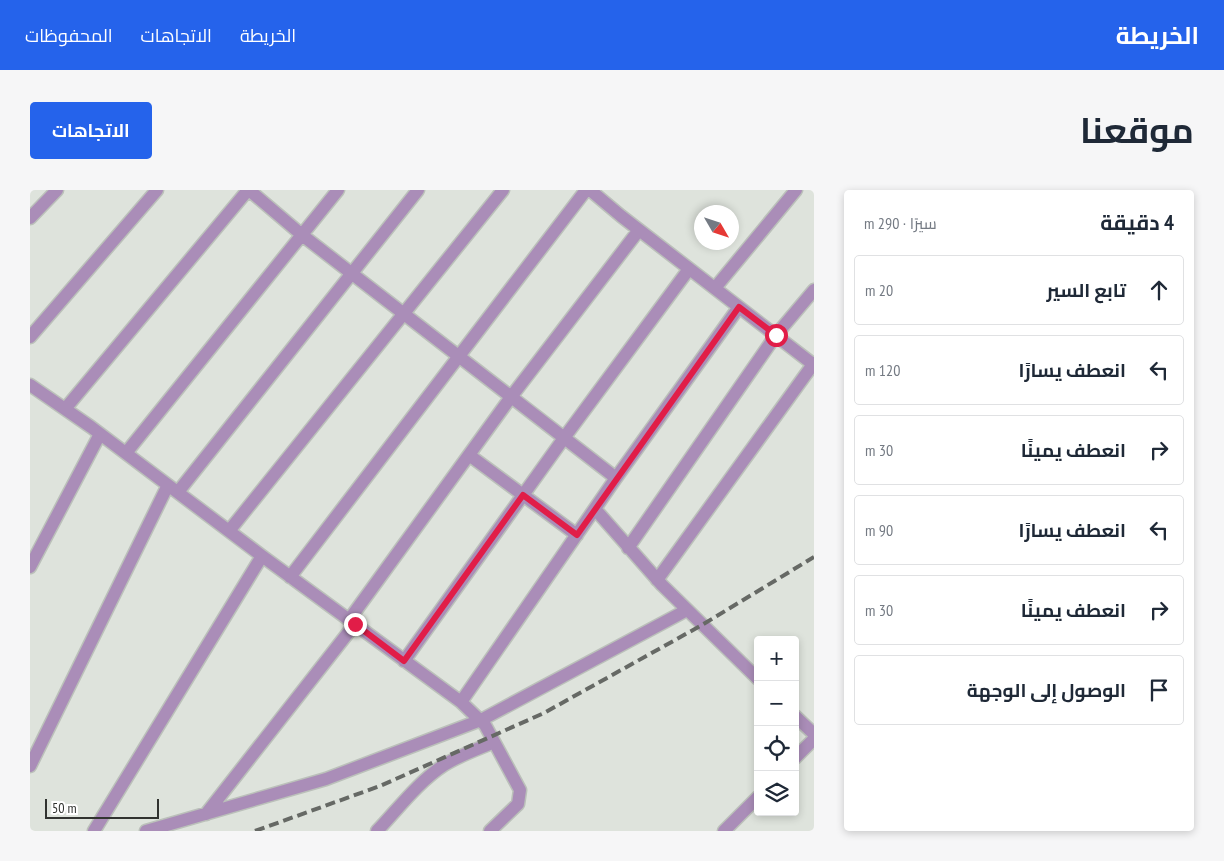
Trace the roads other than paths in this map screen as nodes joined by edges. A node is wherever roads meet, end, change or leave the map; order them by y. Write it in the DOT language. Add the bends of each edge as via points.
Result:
graph roads {
  1 [pos="57,190"];
  2 [pos="157,190"];
  3 [pos="249,190"];
  4 [pos="338,190"];
  5 [pos="418,190"];
  6 [pos="503,190"];
  7 [pos="588,190"];
  8 [pos="796,190"];
  9 [pos="30,218"];
  10 [pos="638,230"];
  11 [pos="302,235"];
  12 [pos="689,269"];
  13 [pos="351,273"];
  14 [pos="715,288"];
  15 [pos="814,290"];
  16 [pos="739,307"];
  17 [pos="404,314"];
  18 [pos="776,335"];
  19 [pos="30,337"];
  20 [pos="459,356"];
  21 [pos="814,364"];
  22 [pos="30,385"];
  23 [pos="512,397"];
  24 [pos="65,409"];
  25 [pos="100,434"];
  26 [pos="564,438"];
  27 [pos="126,453"];
  28 [pos="469,455"];
  29 [pos="616,478"];
  30 [pos="173,488"];
  31 [pos="523,495"];
  32 [pos="595,508"];
  33 [pos="230,532"];
  34 [pos="577,535"];
  35 [pos="628,548"];
  36 [pos="262,556"];
  37 [pos="30,567"];
  38 [pos="290,577"];
  39 [pos="657,580"];
  40 [pos="687,610"];
  41 [pos="352,622"];
  42 [pos="404,661"];
  43 [pos="754,675"];
  44 [pos="460,702"];
  45 [pos="481,720"];
  46 [pos="799,720"];
  47 [pos="814,734"];
  48 [pos="814,739"];
  49 [pos="494,742"];
  50 [pos="799,754"];
  51 [pos="30,766"];
  52 [pos="754,801"];
  53 [pos="206,814"];
  54 [pos="94,831"];
  55 [pos="146,831"];
  56 [pos="377,831"];
  57 [pos="490,831"];
  58 [pos="724,831"];
  1 -- 9 [label="street"];
  2 -- 19 [label="street"];
  3 -- 11 [label="street"];
  3 -- 24 [label="street"];
  4 -- 11 [label="street"];
  5 -- 13 [label="street"];
  6 -- 17 [label="street"];
  7 -- 10 [label="street"];
  7 -- 20 [label="street"];
  8 -- 14 [label="street"];
  10 -- 12 [label="street"];
  10 -- 23 [label="street"];
  11 -- 13 [label="street"];
  11 -- 27 [label="street"];
  12 -- 14 [label="street"];
  12 -- 26 [label="street"];
  13 -- 17 [label="street"];
  13 -- 30 [label="street"];
  14 -- 16 [label="street"];
  15 -- 18 [label="street"];
  16 -- 18 [label="street"];
  16 -- 29 [label="street"];
  17 -- 20 [label="street"];
  17 -- 33 [label="street"];
  18 -- 21 [label="street"];
  18 -- 35 [label="street"];
  20 -- 23 [label="street"];
  20 -- 38 [label="street"];
  21 -- 39 [label="street"];
  22 -- 24 [label="street"];
  23 -- 26 [label="street"];
  23 -- 28 [label="street"];
  24 -- 25 [label="street"];
  25 -- 27 [label="street"];
  25 -- 37 [label="street"];
  26 -- 29 [label="street"];
  26 -- 31 [label="street"];
  27 -- 30 [label="street"];
  28 -- 31 [label="street"];
  28 -- 41 [label="street"];
  29 -- 32 [label="street"];
  30 -- 33 [label="street"];
  30 -- 51 [label="street"];
  31 -- 34 [label="street"];
  31 -- 42 [label="street"];
  32 -- 34 [label="street"];
  32 -- 35 [label="street"];
  33 -- 36 [label="street"];
  34 -- 44 [label="street"];
  35 -- 39 [label="street"];
  36 -- 38 [label="street"];
  36 -- 54 [label="street"];
  38 -- 41 [label="street"];
  39 -- 40 [label="street"];
  40 -- 43 [label="street"];
  40 -- 45 [label="street"];
  41 -- 42 [label="street"];
  41 -- 53 [label="street"];
  42 -- 44 [label="street"];
  44 -- 45 [label="street"];
  45 -- 49 [label="street"];
  45 -- 53 [label="street" via="326,779"];
  46 -- 47 [label="street"];
  48 -- 50 [label="street"];
  49 -- 56 [label="street" via="442,767 420,785"];
  49 -- 57 [label="street" via="520,790 518,804"];
  52 -- 58 [label="street"];
  53 -- 55 [label="street"];
}
